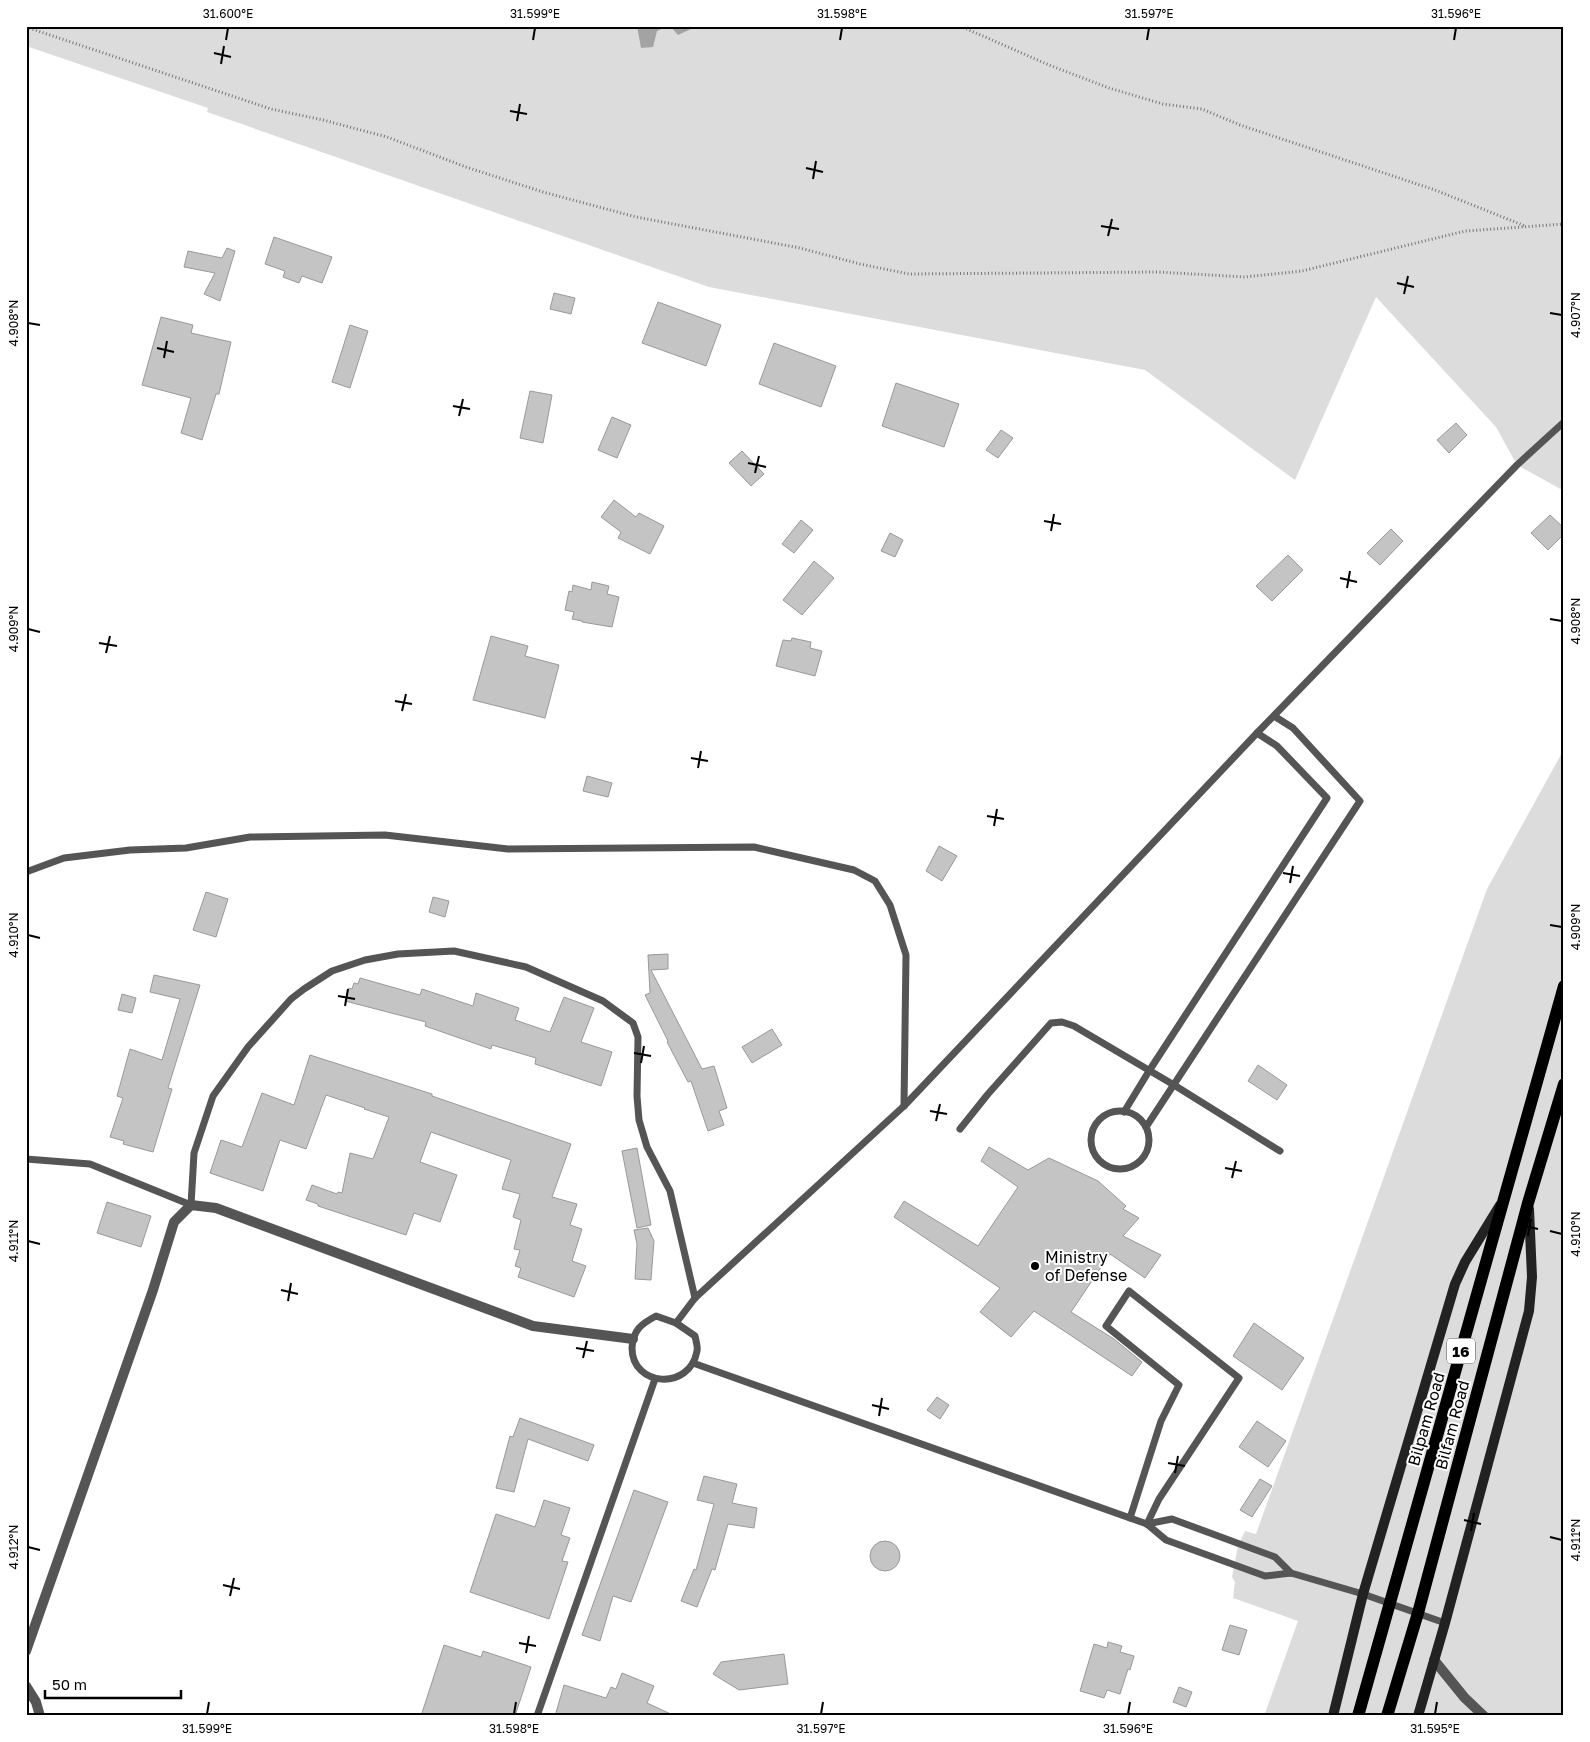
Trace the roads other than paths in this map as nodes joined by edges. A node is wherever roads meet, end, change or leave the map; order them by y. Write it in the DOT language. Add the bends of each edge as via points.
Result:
graph roads {
  1 [pos="1564,422"];
  2 [pos="1274,716"];
  3 [pos="1257,733"];
  4 [pos="26,872"];
  5 [pos="1564,986"];
  6 [pos="1149,1071"];
  7 [pos="1564,1084"];
  8 [pos="1174,1085"];
  9 [pos="904,1106"];
  10 [pos="1124,1112"];
  11 [pos="1146,1127"];
  12 [pos="960,1129"];
  13 [pos="1280,1151"];
  14 [pos="26,1159"];
  15 [pos="1504,1197"];
  16 [pos="1528,1203"];
  17 [pos="191,1205"];
  18 [pos="695,1298"];
  19 [pos="676,1323"];
  20 [pos="632,1339"];
  21 [pos="693,1363"];
  22 [pos="655,1379"];
  23 [pos="1130,1518"];
  24 [pos="1148,1524"];
  25 [pos="1290,1573"];
  26 [pos="1363,1594"];
  27 [pos="1391,1604"];
  28 [pos="1418,1613"];
  29 [pos="1445,1623"];
  30 [pos="26,1651"];
  31 [pos="1434,1660"];
  32 [pos="26,1686"];
  33 [pos="40,1716"];
  34 [pos="537,1716"];
  35 [pos="1333,1716"];
  36 [pos="1358,1716"];
  37 [pos="1387,1716"];
  38 [pos="1418,1716"];
  39 [pos="1484,1716"];
  1 -- 2 [label="lane" via="1517,465"];
  2 -- 3 [label="lane"];
  2 -- 8 [label="lane" via="1293,728 1360,801"];
  3 -- 6 [label="lane" via="1277,746 1327,798"];
  3 -- 9 [label="lane"];
  4 -- 9 [label="lane" via="64,858 130,850 186,848 250,837 385,835 508,850 754,847 854,870 875,881 890,906 906,955"];
  5 -- 15 [label="main road, Bilpam Road / 16"];
  6 -- 8 [label="lane"];
  6 -- 10 [label="lane"];
  6 -- 12 [label="lane" via="1074,1026 1052,1023"];
  7 -- 16 [label="main road, Bilfam Road / 16"];
  8 -- 11 [label="lane"];
  8 -- 13 [label="lane"];
  9 -- 18 [label="lane"];
  10 -- 11 [label="lane" via="1136,1116"];
  10 -- 11 [label="lane" via="1108,1114 1094,1126 1091,1145 1100,1162 1117,1169 1136,1164 1147,1150"];
  14 -- 17 [label="lane" via="90,1164"];
  15 -- 26 [label="street" via="1455,1284"];
  15 -- 27 [label="main road, Bilpam Road / 16"];
  16 -- 28 [label="main road, Bilfam Road / 16"];
  16 -- 29 [label="street" via="1532,1277 1529,1310"];
  17 -- 18 [label="lane" via="194,1153 213,1096 248,1047 291,999 325,975 348,965 398,954 454,951 526,967 603,1001 633,1023 638,1037 639,1120 647,1147 670,1191"];
  17 -- 20 [label="street" via="216,1208 533,1326"];
  17 -- 30 [label="street" via="174,1222"];
  18 -- 19 [label="lane"];
  19 -- 20 [label="lane" via="656,1316 641,1324"];
  19 -- 21 [label="lane" via="695,1336 698,1350"];
  20 -- 22 [label="lane" via="632,1356 641,1370"];
  21 -- 22 [label="lane" via="684,1374 670,1380"];
  21 -- 23 [label="lane"];
  22 -- 34 [label="lane"];
  23 -- 24 [label="lane"];
  23 -- 24 [label="lane" via="1161,1422 1179,1385 1106,1326 1129,1291 1239,1378 1159,1499"];
  24 -- 25 [label="lane" via="1166,1540 1234,1565 1266,1576"];
  24 -- 25 [label="lane" via="1172,1519 1275,1557"];
  25 -- 26 [label="lane"];
  26 -- 27 [label="lane"];
  26 -- 35 [label="street"];
  27 -- 28 [label="lane"];
  27 -- 36 [label="main road, Bilpam Road / 16"];
  28 -- 29 [label="lane"];
  28 -- 37 [label="main road, Bilfam Road / 16"];
  29 -- 31 [label="street"];
  31 -- 38 [label="street"];
  31 -- 39 [label="street"];
  32 -- 33 [label="street"];
}
